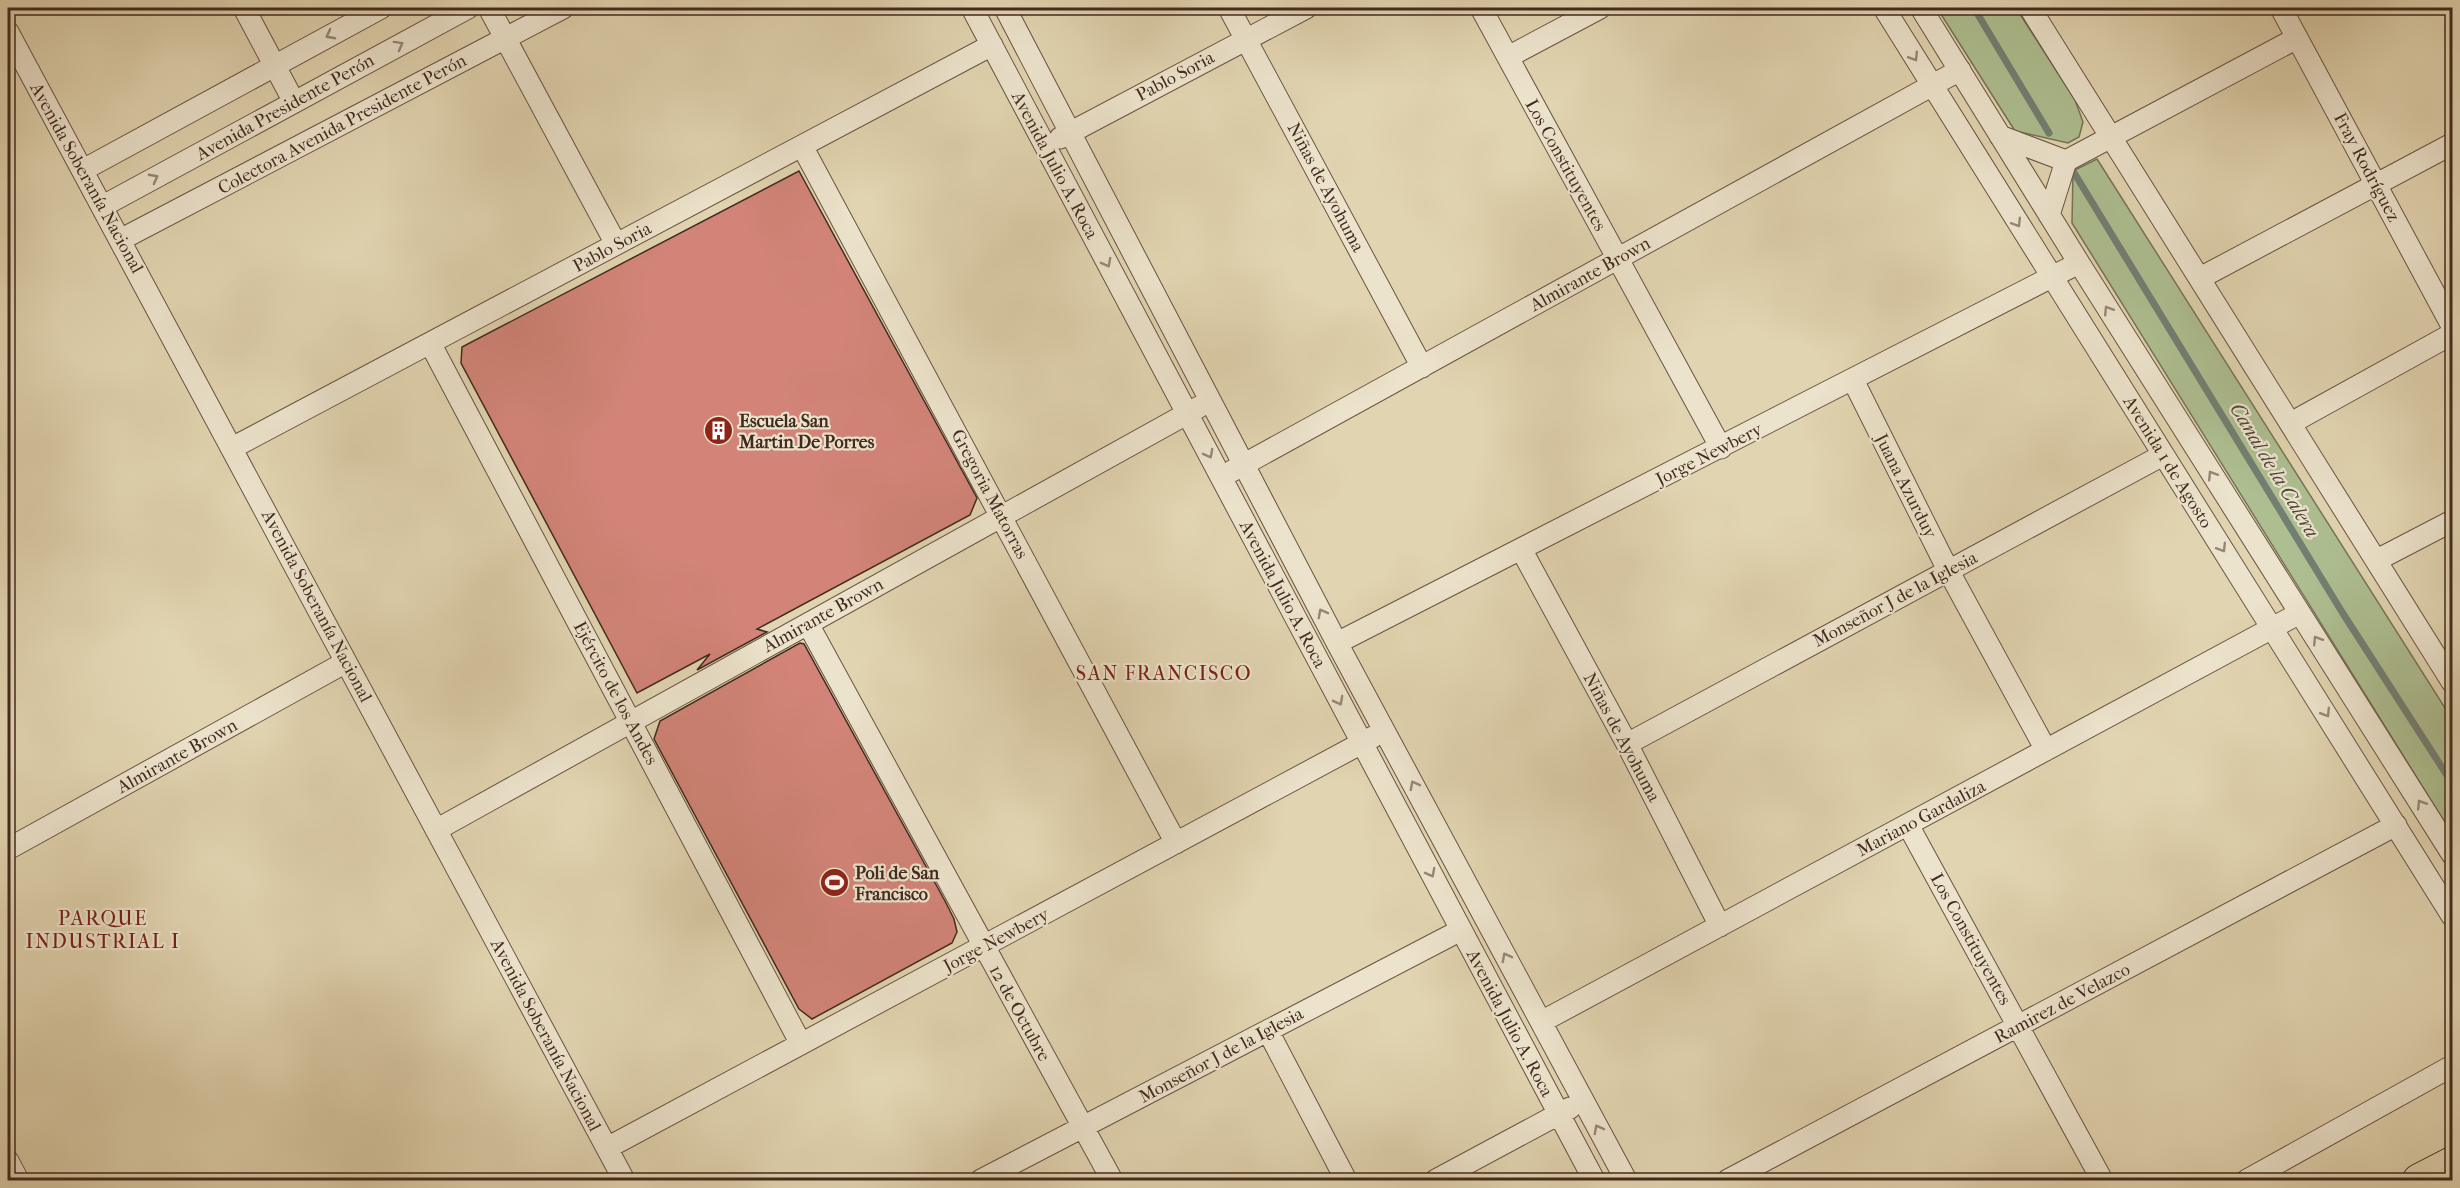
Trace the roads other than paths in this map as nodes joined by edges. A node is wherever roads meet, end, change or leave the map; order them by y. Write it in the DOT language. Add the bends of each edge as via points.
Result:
graph roads {
  1 [pos="244,8"];
  2 [pos="381,8"];
  3 [pos="468,8"];
  4 [pos="489,8"];
  5 [pos="563,8"];
  6 [pos="972,8"];
  7 [pos="1005,8"];
  8 [pos="1229,8"];
  9 [pos="1306,8"];
  10 [pos="1481,8"];
  11 [pos="1600,8"];
  12 [pos="1884,8"];
  13 [pos="1921,8"];
  14 [pos="2030,8"];
  15 [pos="2281,8"];
  16 [pos="506,38"];
  17 [pos="1245,38"];
  18 [pos="2297,38"];
  19 [pos="992,45"];
  20 [pos="11,46"];
  21 [pos="1508,57"];
  22 [pos="274,65"];
  23 [pos="1960,70"];
  24 [pos="1932,86"];
  25 [pos="294,102"];
  26 [pos="1071,132"];
  27 [pos="2000,136"];
  28 [pos="2111,137"];
  29 [pos="2452,144"];
  30 [pos="802,146"];
  31 [pos="1045,146"];
  32 [pos="2066,161"];
  33 [pos="83,170"];
  34 [pos="2376,185"];
  35 [pos="103,206"];
  36 [pos="2049,215"];
  37 [pos="120,240"];
  38 [pos="616,244"];
  39 [pos="1618,259"];
  40 [pos="2079,263"];
  41 [pos="2200,278"];
  42 [pos="2052,279"];
  43 [pos="2452,326"];
  44 [pos="2452,334"];
  45 [pos="430,343"];
  46 [pos="1422,367"];
  47 [pos="1853,380"];
  48 [pos="1210,400"];
  49 [pos="1187,413"];
  50 [pos="2290,423"];
  51 [pos="232,448"];
  52 [pos="1721,448"];
  53 [pos="2163,454"];
  54 [pos="1244,465"];
  55 [pos="1221,478"];
  56 [pos="1002,516"];
  57 [pos="2452,521"];
  58 [pos="1521,549"];
  59 [pos="2376,560"];
  60 [pos="1948,570"];
  61 [pos="2300,613"];
  62 [pos="808,624"];
  63 [pos="2272,628"];
  64 [pos="1337,643"];
  65 [pos="346,662"];
  66 [pos="2452,682"];
  67 [pos="631,722"];
  68 [pos="1384,730"];
  69 [pos="1362,744"];
  70 [pos="1628,744"];
  71 [pos="2046,750"];
  72 [pos="1908,825"];
  73 [pos="2396,825"];
  74 [pos="436,830"];
  75 [pos="1176,843"];
  76 [pos="8,849"];
  77 [pos="2452,854"];
  78 [pos="2452,916"];
  79 [pos="1720,926"];
  80 [pos="1461,930"];
  81 [pos="984,946"];
  82 [pos="1541,1022"];
  83 [pos="2018,1027"];
  84 [pos="1268,1031"];
  85 [pos="801,1044"];
  86 [pos="2452,1066"];
  87 [pos="1583,1101"];
  88 [pos="1558,1114"];
  89 [pos="1083,1127"];
  90 [pos="607,1148"];
  91 [pos="8,1161"];
  92 [pos="2452,1163"];
  93 [pos="18,1180"];
  94 [pos="624,1180"];
  95 [pos="981,1180"];
  96 [pos="1112,1180"];
  97 [pos="1346,1180"];
  98 [pos="1436,1180"];
  99 [pos="1594,1180"];
  100 [pos="1626,1180"];
  101 [pos="1728,1180"];
  102 [pos="2102,1180"];
  103 [pos="2247,1180"];
  104 [pos="2419,1180"];
  1 -- 22 [label="street"];
  2 -- 22 [label="street, one-way"];
  25 -- 3 [label="street, Avenida Presidente Perón, one-way"];
  4 -- 16 [label="street"];
  5 -- 16 [label="street, Colectora Avenida Presidente Perón"];
  6 -- 19 [label="street, Avenida Julio A. Roca"];
  7 -- 26 [label="street, Avenida Julio A. Roca"];
  8 -- 17 [label="street, Niñas de Ayohuma"];
  9 -- 17 [label="street, Pablo Soria"];
  10 -- 21 [label="street, Los Constituyentes"];
  11 -- 21 [label="street"];
  12 -- 24 [label="street, Avenida 1 de Agosto, one-way"];
  13 -- 23 [label="street, Avenida 1 de Agosto"];
  14 -- 28 [label="street"];
  15 -- 18 [label="street, Fray Rodríguez"];
  16 -- 37 [label="street, Colectora Avenida Presidente Perón"];
  16 -- 38 [label="street"];
  17 -- 26 [label="street, Pablo Soria"];
  17 -- 46 [label="street, Niñas de Ayohuma"];
  18 -- 28 [label="street"];
  18 -- 34 [label="street, Fray Rodríguez"];
  19 -- 30 [label="street, Pablo Soria"];
  19 -- 31 [label="street, Avenida Julio A. Roca"];
  20 -- 33 [label="street, Avenida Soberanía Nacional"];
  21 -- 39 [label="street, Los Constituyentes"];
  22 -- 25 [label="street"];
  22 -- 33 [label="street"];
  23 -- 24 [label="street, Almirante Brown"];
  23 -- 27 [label="street, Avenida 1 de Agosto"];
  24 -- 39 [label="street, Almirante Brown"];
  24 -- 42 [label="street, Avenida 1 de Agosto, one-way"];
  35 -- 25 [label="street, Avenida Presidente Perón, one-way"];
  26 -- 31 [label="street, Pablo Soria"];
  26 -- 48 [label="street, Avenida Julio A. Roca"];
  27 -- 32 [label="street"];
  27 -- 36 [label="street, Avenida 1 de Agosto"];
  28 -- 32 [label="street"];
  28 -- 41 [label="street"];
  29 -- 34 [label="street"];
  30 -- 38 [label="street, Pablo Soria"];
  30 -- 56 [label="street, Gregoria Matorras"];
  31 -- 49 [label="street, Avenida Julio A. Roca, one-way"];
  32 -- 36 [label="street"];
  33 -- 35 [label="street, Avenida Soberanía Nacional"];
  34 -- 41 [label="street"];
  34 -- 43 [label="street, Fray Rodríguez"];
  35 -- 37 [label="street, Avenida Soberanía Nacional"];
  36 -- 40 [label="street, Avenida 1 de Agosto"];
  37 -- 51 [label="street, Avenida Soberanía Nacional"];
  38 -- 45 [label="street, Pablo Soria"];
  39 -- 46 [label="street, Almirante Brown"];
  39 -- 52 [label="street, Los Constituyentes"];
  40 -- 42 [label="street, Jorge Newbery"];
  61 -- 40 [label="street, Avenida 1 de Agosto, one-way"];
  41 -- 50 [label="street"];
  42 -- 47 [label="street, Jorge Newbery"];
  42 -- 53 [label="street, Avenida 1 de Agosto"];
  44 -- 50 [label="street"];
  45 -- 51 [label="street, Pablo Soria"];
  45 -- 67 [label="street, Ejército de los Andes"];
  46 -- 54 [label="street, Almirante Brown"];
  47 -- 52 [label="street, Jorge Newbery"];
  47 -- 60 [label="street, Juana Azurduy"];
  48 -- 49 [label="street, Almirante Brown"];
  48 -- 54 [label="street, Avenida Julio A. Roca"];
  49 -- 55 [label="street, Avenida Julio A. Roca, one-way"];
  49 -- 56 [label="street, Almirante Brown"];
  50 -- 59 [label="street"];
  51 -- 65 [label="street, Avenida Soberanía Nacional"];
  52 -- 58 [label="street, Jorge Newbery"];
  53 -- 60 [label="street, Monseñor J de la Iglesia"];
  53 -- 63 [label="street, Avenida 1 de Agosto, one-way"];
  54 -- 55 [label="street, Almirante Brown"];
  64 -- 54 [label="street, Avenida Julio A. Roca, one-way"];
  55 -- 69 [label="street, Avenida Julio A. Roca, one-way"];
  56 -- 62 [label="street, Almirante Brown"];
  56 -- 75 [label="street, Gregoria Matorras"];
  57 -- 59 [label="street"];
  58 -- 64 [label="street, Jorge Newbery"];
  58 -- 70 [label="street, Niñas de Ayohuma"];
  59 -- 66 [label="street"];
  60 -- 70 [label="street, Monseñor J de la Iglesia"];
  60 -- 71 [label="street, Juana Azurduy"];
  61 -- 63 [label="street, Mariano Gardaliza"];
  77 -- 61 [label="street, Avenida 1 de Agosto, one-way"];
  62 -- 67 [label="street, Almirante Brown"];
  62 -- 81 [label="street, 12 de Octubre"];
  63 -- 71 [label="street, Mariano Gardaliza"];
  63 -- 73 [label="street, Avenida 1 de Agosto, one-way"];
  64 -- 68 [label="street, Avenida Julio A. Roca"];
  65 -- 74 [label="street, Avenida Soberanía Nacional"];
  65 -- 76 [label="street, Almirante Brown"];
  67 -- 74 [label="street, Almirante Brown"];
  67 -- 85 [label="street, Ejército de los Andes"];
  68 -- 69 [label="street, Jorge Newbery"];
  82 -- 68 [label="street, Avenida Julio A. Roca, one-way"];
  69 -- 75 [label="street, Jorge Newbery"];
  69 -- 80 [label="street, Avenida Julio A. Roca, one-way"];
  70 -- 79 [label="street, Niñas de Ayohuma"];
  71 -- 72 [label="street, Mariano Gardaliza"];
  72 -- 79 [label="street, Mariano Gardaliza"];
  72 -- 83 [label="street, Los Constituyentes"];
  73 -- 78 [label="street, Avenida 1 de Agosto"];
  73 -- 83 [label="street, Ramirez de Velazco"];
  74 -- 90 [label="street, Avenida Soberanía Nacional"];
  75 -- 81 [label="street, Jorge Newbery"];
  79 -- 82 [label="street, Mariano Gardaliza"];
  80 -- 84 [label="street, Monseñor J de la Iglesia"];
  80 -- 88 [label="street, Avenida Julio A. Roca"];
  81 -- 85 [label="street, Jorge Newbery"];
  81 -- 89 [label="street, 12 de Octubre"];
  82 -- 87 [label="street, Avenida Julio A. Roca"];
  83 -- 101 [label="street, Ramirez de Velazco"];
  83 -- 102 [label="street, Los Constituyentes"];
  84 -- 89 [label="street, Monseñor J de la Iglesia"];
  84 -- 97 [label="street"];
  85 -- 90 [label="street, Jorge Newbery"];
  86 -- 103 [label="street"];
  87 -- 88 [label="street"];
  100 -- 87 [label="street, Avenida Julio A. Roca, one-way"];
  88 -- 98 [label="street"];
  88 -- 99 [label="street, Avenida Julio A. Roca"];
  89 -- 95 [label="street, Monseñor J de la Iglesia"];
  89 -- 96 [label="street, 12 de Octubre"];
  90 -- 94 [label="street, Avenida Soberanía Nacional"];
  91 -- 93 [label="street"];
  92 -- 104 [label="highway"];
}
